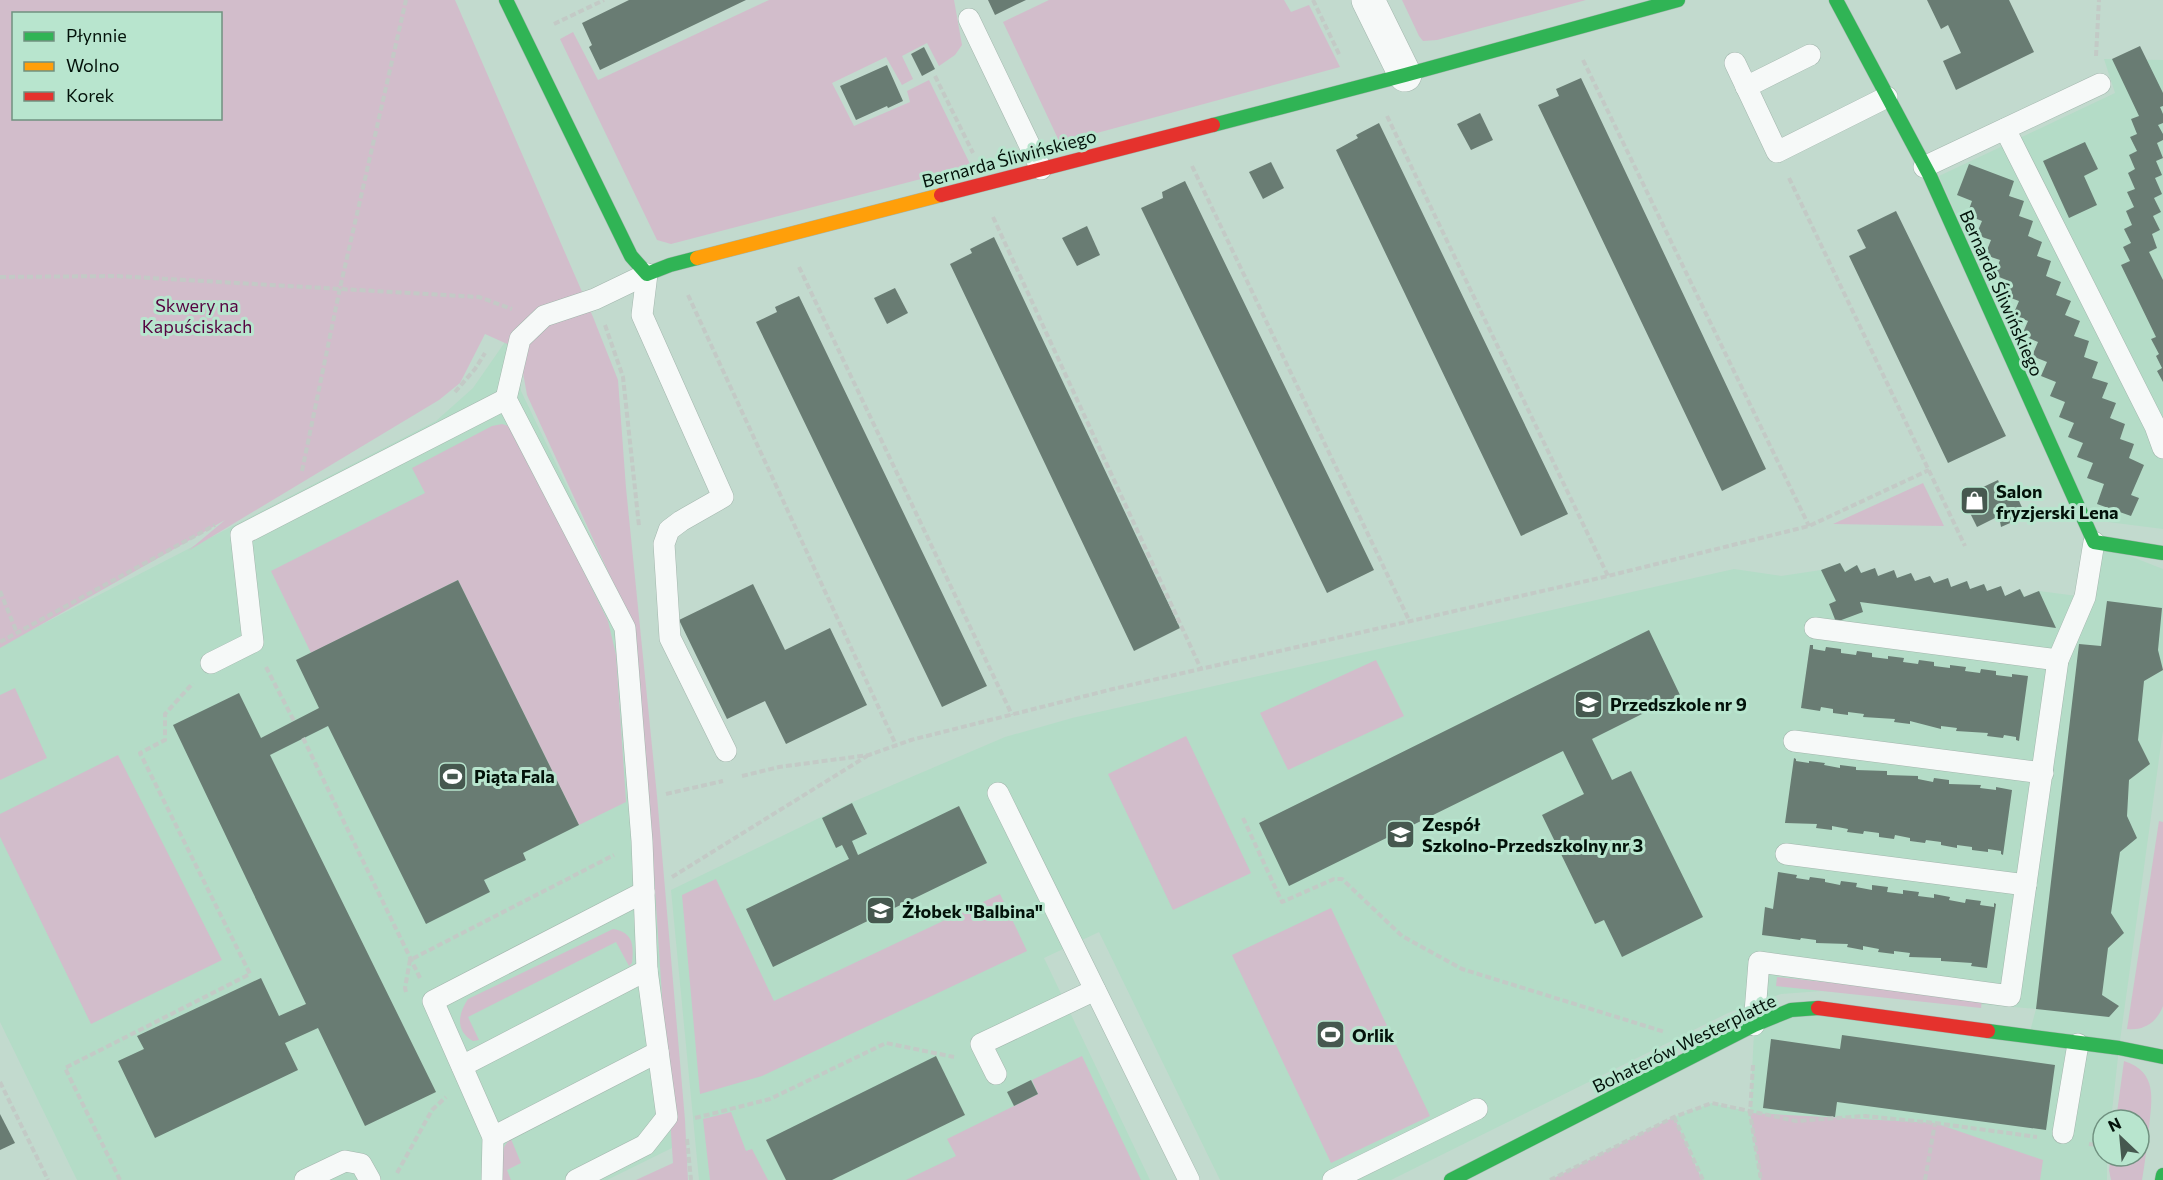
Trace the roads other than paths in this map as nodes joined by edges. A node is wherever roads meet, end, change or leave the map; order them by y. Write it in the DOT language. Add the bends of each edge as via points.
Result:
graph roads {
  1 [pos="506,0"];
  2 [pos="1368,0"];
  3 [pos="1678,0"];
  4 [pos="1836,0"];
  5 [pos="969,19"];
  6 [pos="1810,55"];
  7 [pos="1735,63"];
  8 [pos="1405,75"];
  9 [pos="2100,84"];
  10 [pos="1746,87"];
  11 [pos="1887,97"];
  12 [pos="2005,129"];
  13 [pos="1924,167"];
  14 [pos="1041,169"];
  15 [pos="647,274"];
  16 [pos="506,399"];
  17 [pos="2163,448"];
  18 [pos="2094,542"];
  19 [pos="2163,553"];
  20 [pos="1815,628"];
  21 [pos="2058,660"];
  22 [pos="211,663"];
  23 [pos="1794,741"];
  24 [pos="726,751"];
  25 [pos="2043,773"];
  26 [pos="998,793"];
  27 [pos="1786,854"];
  28 [pos="2026,885"];
  29 [pos="644,892"];
  30 [pos="647,970"];
  31 [pos="1095,990"];
  32 [pos="1755,1025"];
  33 [pos="2078,1044"];
  34 [pos="658,1052"];
  35 [pos="2163,1057"];
  36 [pos="462,1066"];
  37 [pos="996,1074"];
  38 [pos="1477,1109"];
  39 [pos="2063,1133"];
  40 [pos="493,1137"];
  41 [pos="2163,1175"];
  42 [pos="304,1180"];
  43 [pos="370,1180"];
  44 [pos="492,1180"];
  45 [pos="576,1180"];
  46 [pos="1189,1180"];
  47 [pos="1333,1180"];
  48 [pos="1451,1180"];
  49 [pos="2162,1180"];
  1 -- 15 [label="street" via="631,256"];
  2 -- 8 [label="street"];
  3 -- 8 [label="street, Bernarda Śliwińskiego"];
  4 -- 11 [label="street, Bernarda Śliwińskiego"];
  5 -- 14 [label="lane"];
  6 -- 10 [label="lane"];
  7 -- 10 [label="lane"];
  8 -- 14 [label="street, Bernarda Śliwińskiego"];
  9 -- 12 [label="lane"];
  10 -- 11 [label="lane" via="1777,153"];
  11 -- 13 [label="street, Bernarda Śliwińskiego"];
  12 -- 13 [label="lane"];
  12 -- 17 [label="lane"];
  13 -- 18 [label="street, Bernarda Śliwińskiego"];
  14 -- 15 [label="street, Bernarda Śliwińskiego"];
  15 -- 16 [label="lane" via="544,316 520,339"];
  15 -- 24 [label="lane" via="642,315 723,496 669,530 664,544 670,638"];
  16 -- 22 [label="lane" via="241,535 253,642"];
  16 -- 29 [label="lane" via="625,628"];
  18 -- 19 [label="street"];
  18 -- 21 [label="lane" via="2085,597"];
  20 -- 21 [label="lane"];
  21 -- 25 [label="lane"];
  23 -- 25 [label="lane"];
  25 -- 28 [label="lane"];
  26 -- 31 [label="lane"];
  27 -- 28 [label="lane"];
  28 -- 32 [label="lane" via="2010,996 1759,962"];
  29 -- 30 [label="lane"];
  29 -- 36 [label="lane" via="433,1001"];
  30 -- 34 [label="lane"];
  30 -- 36 [label="lane"];
  31 -- 37 [label="lane" via="981,1044"];
  31 -- 46 [label="lane"];
  32 -- 33 [label="street, Bohaterów Westerplatte" via="1791,1010 1824,1007"];
  32 -- 48 [label="street, Bohaterów Westerplatte"];
  33 -- 35 [label="street, Bohaterów Westerplatte"];
  33 -- 39 [label="lane"];
  34 -- 40 [label="lane"];
  34 -- 45 [label="lane" via="667,1117 645,1145"];
  36 -- 40 [label="lane"];
  38 -- 47 [label="lane"];
  40 -- 44 [label="lane"];
  41 -- 49 [label="street"];
  42 -- 43 [label="lane" via="345,1161 361,1164"];
}
